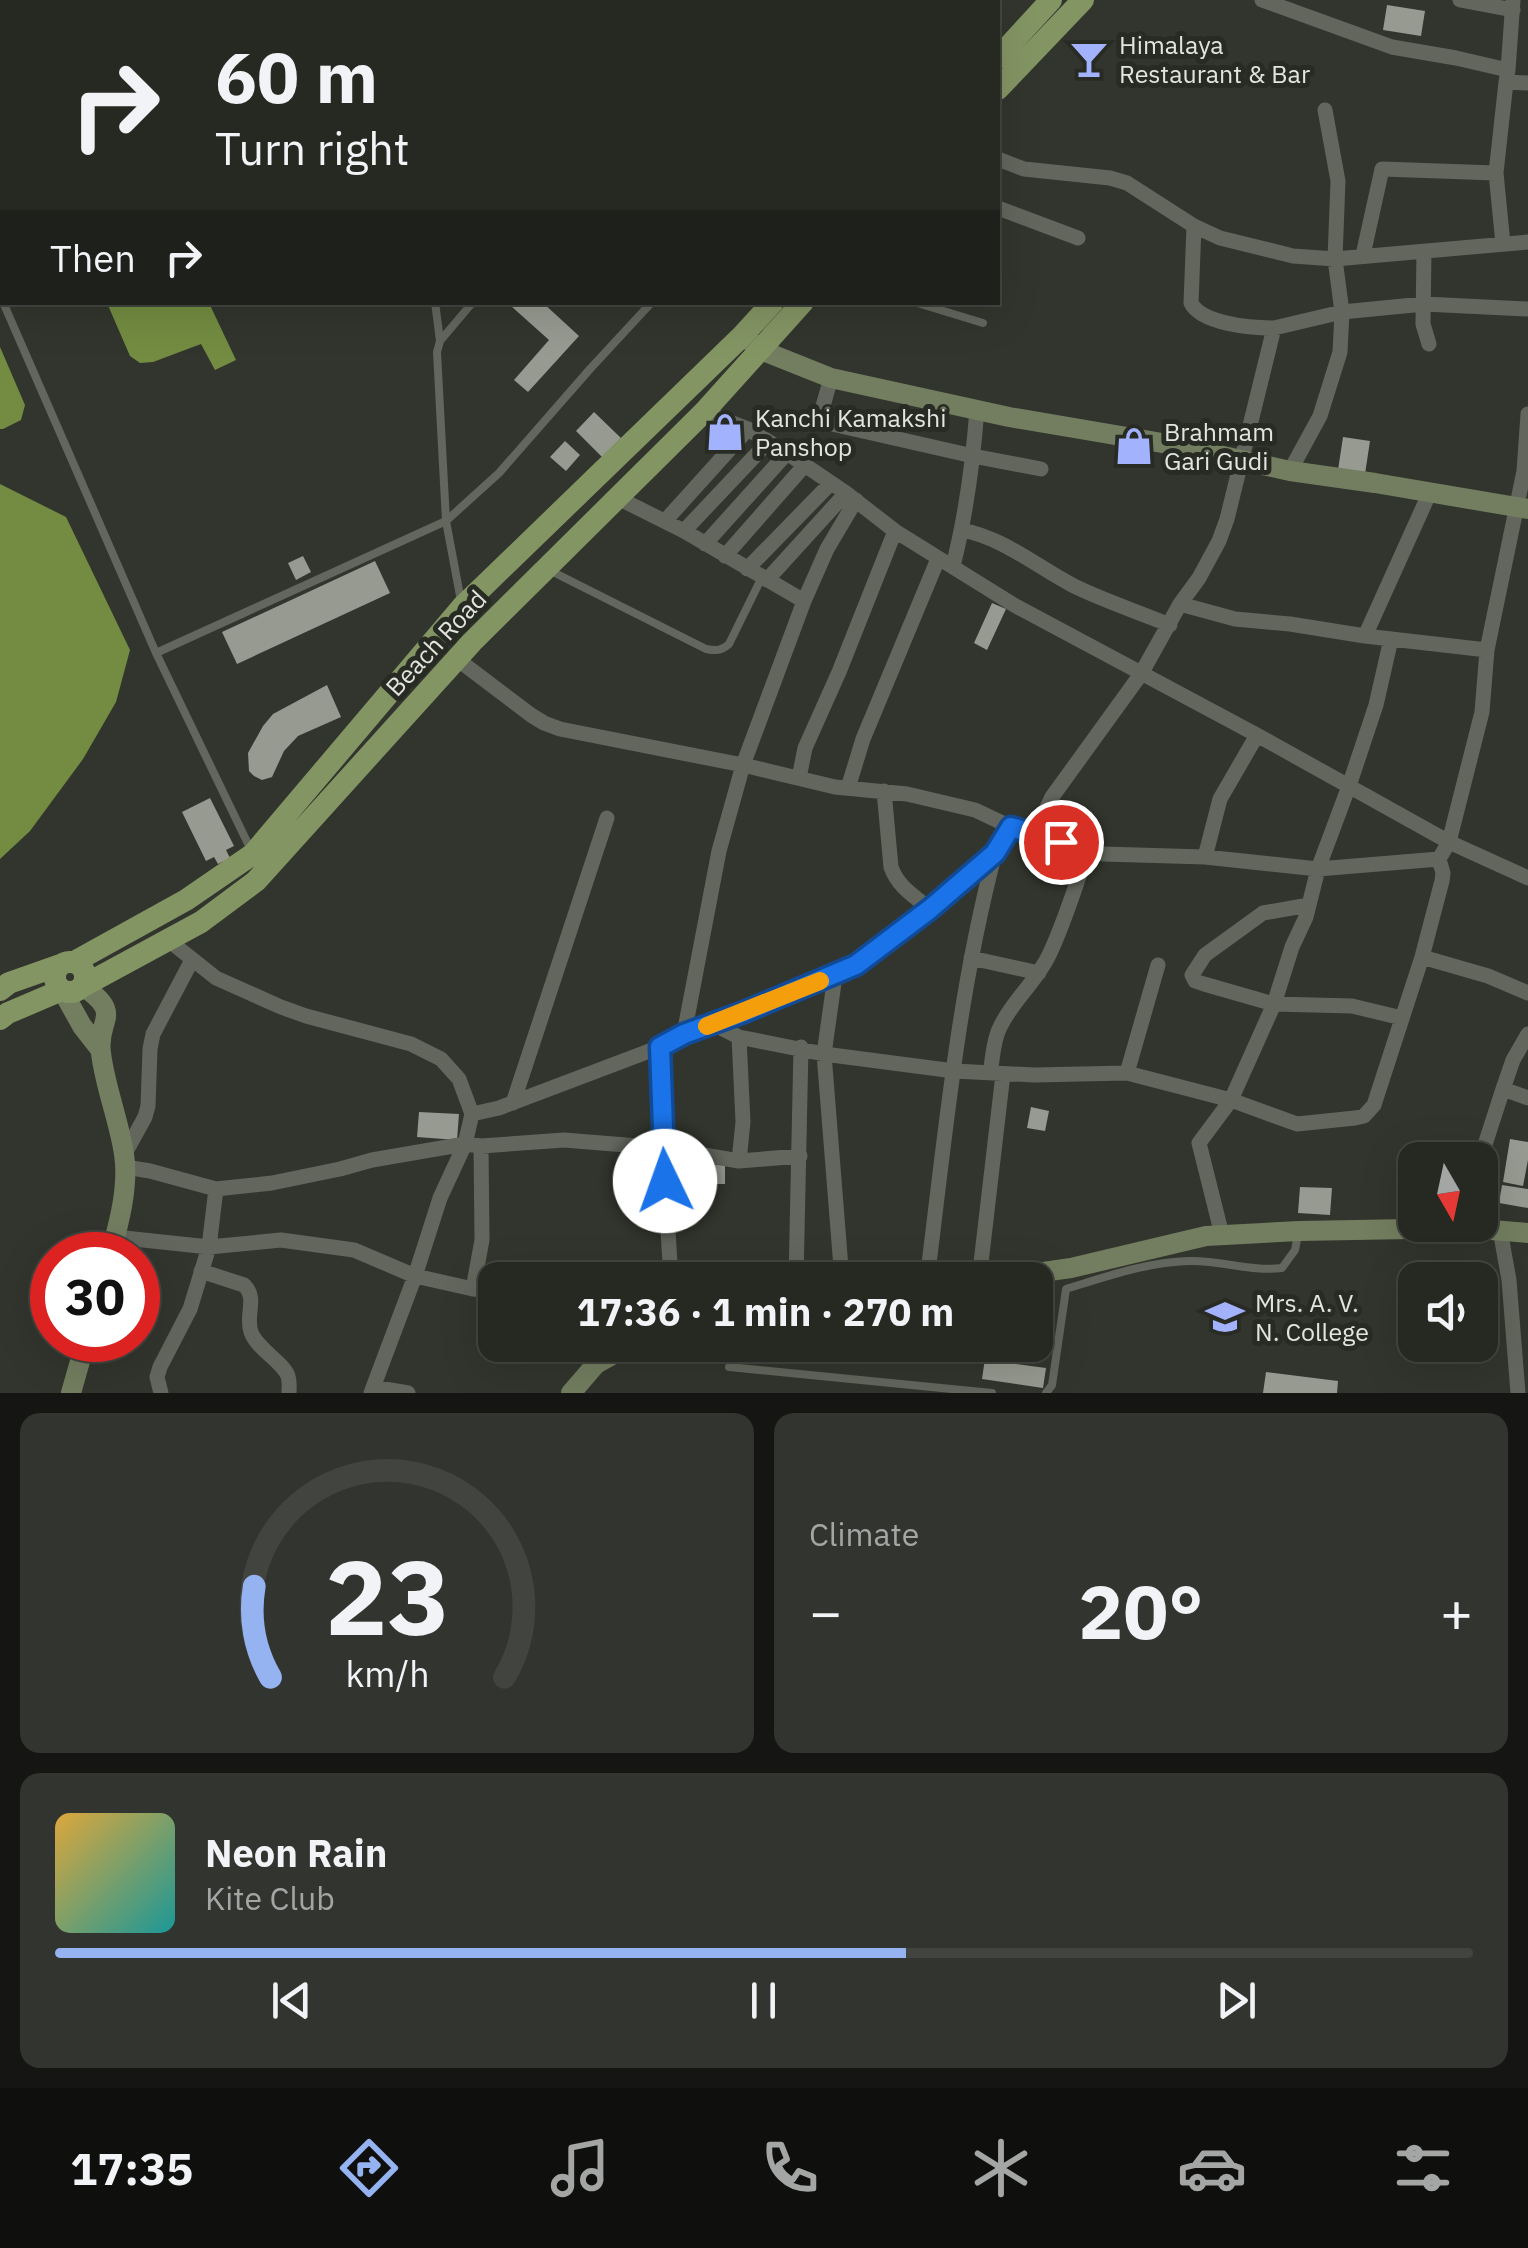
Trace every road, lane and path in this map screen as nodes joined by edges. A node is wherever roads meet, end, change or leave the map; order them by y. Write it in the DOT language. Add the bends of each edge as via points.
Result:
graph roads {
  1 [pos="1051,0"];
  2 [pos="1083,0"];
  3 [pos="1262,0"];
  4 [pos="1460,0"];
  5 [pos="1513,5"];
  6 [pos="1000,56"];
  7 [pos="1507,76"];
  8 [pos="1528,83"];
  9 [pos="1000,87"];
  10 [pos="1325,110"];
  11 [pos="1000,160"];
  12 [pos="1496,173"];
  13 [pos="1000,209"];
  14 [pos="1194,226"];
  15 [pos="1078,238"];
  16 [pos="1528,242"];
  17 [pos="1503,244"];
  18 [pos="1424,251"];
  19 [pos="1362,255"];
  20 [pos="1335,258"];
  21 [pos="1424,304"];
  22 [pos="4,305"];
  23 [pos="434,305"];
  24 [pos="470,305"];
  25 [pos="649,305"];
  26 [pos="771,305"];
  27 [pos="799,305"];
  28 [pos="923,305"];
  29 [pos="1528,309"];
  30 [pos="1342,312"];
  31 [pos="983,324"];
  32 [pos="1274,328"];
  33 [pos="440,341"];
  34 [pos="752,343"];
  35 [pos="1428,344"];
  36 [pos="831,378"];
  37 [pos="977,409"];
  38 [pos="704,412"];
  39 [pos="1528,414"];
  40 [pos="748,429"];
  41 [pos="768,442"];
  42 [pos="788,453"];
  43 [pos="973,456"];
  44 [pos="1241,458"];
  45 [pos="804,466"];
  46 [pos="1040,468"];
  47 [pos="1290,472"];
  48 [pos="831,484"];
  49 [pos="1430,492"];
  50 [pos="616,497"];
  51 [pos="851,497"];
  52 [pos="1522,509"];
  53 [pos="446,521"];
  54 [pos="665,521"];
  55 [pos="962,530"];
  56 [pos="684,531"];
  57 [pos="895,531"];
  58 [pos="705,544"];
  59 [pos="725,556"];
  60 [pos="945,563"];
  61 [pos="546,568"];
  62 [pos="759,576"];
  63 [pos="804,600"];
  64 [pos="1180,604"];
  65 [pos="462,606"];
  66 [pos="1170,625"];
  67 [pos="1364,636"];
  68 [pos="1391,639"];
  69 [pos="464,650"];
  70 [pos="1487,650"];
  71 [pos="156,653"];
  72 [pos="1141,674"];
  73 [pos="1257,735"];
  74 [pos="743,765"];
  75 [pos="799,778"];
  76 [pos="1349,786"];
  77 [pos="848,788"];
  78 [pos="884,791"];
  79 [pos="608,818"];
  80 [pos="1011,827"];
  81 [pos="1034,832"];
  82 [pos="1449,842"];
  83 [pos="1088,851"];
  84 [pos="995,853"];
  85 [pos="253,854"];
  86 [pos="1205,857"];
  87 [pos="1439,859"];
  88 [pos="1318,869"];
  89 [pos="1528,878"];
  90 [pos="1309,905"];
  91 [pos="930,909"];
  92 [pos="166,939"];
  93 [pos="1422,957"];
  94 [pos="971,958"];
  95 [pos="192,960"];
  96 [pos="67,964"];
  97 [pos="1158,965"];
  98 [pos="1040,973"];
  99 [pos="834,976"];
  100 [pos="72,988"];
  101 [pos="0,990"];
  102 [pos="1528,993"];
  103 [pos="1274,1004"];
  104 [pos="1402,1018"];
  105 [pos="0,1019"];
  106 [pos="714,1024"];
  107 [pos="684,1034"];
  108 [pos="1528,1034"];
  109 [pos="739,1037"];
  110 [pos="660,1047"];
  111 [pos="801,1047"];
  112 [pos="100,1049"];
  113 [pos="824,1054"];
  114 [pos="954,1071"];
  115 [pos="996,1073"];
  116 [pos="1128,1073"];
  117 [pos="1503,1089"];
  118 [pos="1528,1098"];
  119 [pos="1231,1100"];
  120 [pos="513,1103"];
  121 [pos="472,1114"];
  122 [pos="1486,1142"];
  123 [pos="473,1145"];
  124 [pos="663,1148"];
  125 [pos="800,1156"];
  126 [pos="124,1161"];
  127 [pos="739,1161"];
  128 [pos="216,1189"];
  129 [pos="1398,1229"];
  130 [pos="1500,1230"];
  131 [pos="1300,1231"];
  132 [pos="116,1232"];
  133 [pos="1528,1233"];
  134 [pos="1222,1235"];
  135 [pos="160,1246"];
  136 [pos="209,1246"];
  137 [pos="671,1262"];
  138 [pos="797,1262"];
  139 [pos="841,1262"];
  140 [pos="929,1262"];
  141 [pos="984,1262"];
  142 [pos="1053,1270"];
  143 [pos="202,1271"];
  144 [pos="416,1276"];
  145 [pos="473,1289"];
  146 [pos="478,1289"];
  147 [pos="79,1362"];
  148 [pos="593,1362"];
  149 [pos="730,1367"];
  150 [pos="372,1390"];
  151 [pos="70,1393"];
  152 [pos="161,1393"];
  153 [pos="289,1393"];
  154 [pos="408,1393"];
  155 [pos="571,1393"];
  156 [pos="992,1393"];
  157 [pos="1046,1393"];
  158 [pos="1518,1393"];
  1 -- 6 [label="main road"];
  2 -- 9 [label="main road"];
  3 -- 7 [label="street" via="1392,47"];
  4 -- 5 [label="street"];
  5 -- 7 [label="street"];
  7 -- 8 [label="street"];
  7 -- 12 [label="street"];
  10 -- 20 [label="street" via="1338,181"];
  11 -- 14 [label="street" via="1127,183"];
  12 -- 17 [label="street"];
  12 -- 19 [label="street" via="1382,169"];
  13 -- 15 [label="street"];
  14 -- 20 [label="street" via="1294,256"];
  14 -- 32 [label="street" via="1195,312"];
  16 -- 17 [label="street"];
  17 -- 18 [label="street"];
  18 -- 19 [label="street"];
  18 -- 21 [label="street"];
  19 -- 20 [label="street"];
  20 -- 30 [label="street"];
  21 -- 29 [label="street"];
  21 -- 30 [label="street"];
  21 -- 35 [label="street"];
  22 -- 71 [label="lane"];
  23 -- 33 [label="lane"];
  24 -- 33 [label="lane"];
  25 -- 53 [label="lane" via="500,472"];
  26 -- 34 [label="main road, Beach Road"];
  27 -- 34 [label="main road, Beach Road"];
  28 -- 31 [label="lane"];
  30 -- 32 [label="street"];
  30 -- 47 [label="street" via="1340,352 1320,416"];
  32 -- 44 [label="street"];
  33 -- 53 [label="lane"];
  34 -- 36 [label="street"];
  34 -- 38 [label="main road, Beach Road"];
  34 -- 65 [label="main road, Beach Road"];
  36 -- 37 [label="street"];
  36 -- 43 [label="street" via="821,408 832,424"];
  37 -- 43 [label="street"];
  37 -- 44 [label="street"];
  38 -- 40 [label="street"];
  38 -- 50 [label="main road, Beach Road"];
  39 -- 52 [label="street"];
  40 -- 41 [label="street"];
  40 -- 54 [label="street"];
  41 -- 42 [label="street"];
  41 -- 56 [label="street"];
  42 -- 45 [label="street"];
  42 -- 58 [label="street"];
  43 -- 46 [label="street"];
  43 -- 55 [label="street"];
  44 -- 47 [label="street"];
  44 -- 64 [label="street" via="1219,540"];
  45 -- 48 [label="street"];
  45 -- 59 [label="street"];
  47 -- 49 [label="street"];
  48 -- 51 [label="street"];
  48 -- 62 [label="street"];
  49 -- 52 [label="street"];
  49 -- 67 [label="street"];
  50 -- 54 [label="street"];
  50 -- 61 [label="main road, Beach Road"];
  51 -- 57 [label="street"];
  51 -- 62 [label="street"];
  51 -- 63 [label="street"];
  52 -- 70 [label="street"];
  53 -- 65 [label="lane"];
  53 -- 71 [label="lane"];
  54 -- 56 [label="street"];
  55 -- 60 [label="street"];
  55 -- 66 [label="street"];
  56 -- 58 [label="street"];
  57 -- 60 [label="street"];
  57 -- 75 [label="street" via="805,748"];
  58 -- 59 [label="street"];
  59 -- 62 [label="street"];
  60 -- 72 [label="street"];
  60 -- 77 [label="street" via="863,739"];
  61 -- 62 [label="lane" via="715,651 729,644"];
  61 -- 69 [label="main road, Beach Road"];
  62 -- 63 [label="street"];
  63 -- 74 [label="street"];
  64 -- 66 [label="street"];
  64 -- 67 [label="street" via="1234,619"];
  65 -- 69 [label="lane"];
  65 -- 85 [label="main road, Beach Road"];
  66 -- 72 [label="street"];
  67 -- 68 [label="street"];
  68 -- 70 [label="street"];
  68 -- 76 [label="street"];
  69 -- 74 [label="street" via="544,723"];
  69 -- 92 [label="main road, Beach Road" via="256,881"];
  70 -- 82 [label="street" via="1482,712"];
  71 -- 85 [label="lane"];
  72 -- 73 [label="street"];
  72 -- 81 [label="street" via="1052,796"];
  73 -- 76 [label="street"];
  73 -- 86 [label="street" via="1220,799"];
  74 -- 75 [label="street"];
  74 -- 107 [label="street"];
  75 -- 77 [label="street"];
  76 -- 82 [label="street"];
  76 -- 88 [label="street"];
  77 -- 78 [label="street"];
  78 -- 80 [label="street" via="975,810"];
  78 -- 91 [label="street" via="895,878"];
  79 -- 120 [label="street"];
  80 -- 81 [label="street"];
  80 -- 84 [label="street"];
  81 -- 83 [label="street"];
  82 -- 87 [label="street"];
  82 -- 89 [label="street"];
  83 -- 86 [label="street"];
  83 -- 98 [label="street"];
  84 -- 91 [label="street"];
  84 -- 94 [label="street"];
  85 -- 96 [label="main road, Beach Road" via="186,900"];
  86 -- 88 [label="street"];
  87 -- 88 [label="street"];
  87 -- 93 [label="street" via="1444,872"];
  88 -- 90 [label="street"];
  90 -- 103 [label="street"];
  90 -- 103 [label="street" via="1263,913 1205,955 1192,975"];
  91 -- 99 [label="street"];
  92 -- 95 [label="street"];
  92 -- 100 [label="main road, Beach Road"];
  93 -- 102 [label="street"];
  93 -- 104 [label="street"];
  94 -- 98 [label="street"];
  94 -- 114 [label="street"];
  95 -- 121 [label="street" via="216,978 294,1012 442,1059 460,1079"];
  95 -- 126 [label="street" via="153,1034 148,1106"];
  96 -- 100 [label="main road" via="55,978"];
  96 -- 101 [label="main road, Beach Road"];
  97 -- 116 [label="street"];
  98 -- 115 [label="street" via="1000,1025"];
  99 -- 106 [label="street"];
  99 -- 113 [label="street"];
  100 -- 105 [label="main road, Beach Road"];
  100 -- 112 [label="street" via="82,1026"];
  100 -- 112 [label="street" via="100,998 108,1014"];
  103 -- 104 [label="street" via="1352,1006"];
  103 -- 119 [label="street"];
  104 -- 119 [label="street" via="1374,1105 1364,1116 1297,1124"];
  106 -- 107 [label="street"];
  106 -- 109 [label="street"];
  107 -- 110 [label="street"];
  108 -- 117 [label="street"];
  109 -- 111 [label="street"];
  109 -- 127 [label="street"];
  110 -- 120 [label="street"];
  110 -- 124 [label="street"];
  111 -- 113 [label="street"];
  111 -- 125 [label="street"];
  112 -- 126 [label="street"];
  113 -- 114 [label="street"];
  113 -- 139 [label="street"];
  114 -- 115 [label="street"];
  114 -- 140 [label="street"];
  115 -- 116 [label="street"];
  115 -- 141 [label="street"];
  116 -- 119 [label="street"];
  117 -- 118 [label="street"];
  117 -- 122 [label="street"];
  119 -- 134 [label="street" via="1198,1144"];
  120 -- 121 [label="street"];
  121 -- 123 [label="street"];
  123 -- 124 [label="street" via="564,1140"];
  123 -- 128 [label="street"];
  123 -- 144 [label="street" via="440,1198"];
  123 -- 145 [label="street" via="482,1240"];
  124 -- 127 [label="street"];
  124 -- 137 [label="street"];
  125 -- 127 [label="street"];
  125 -- 138 [label="street"];
  126 -- 128 [label="street"];
  126 -- 132 [label="street"];
  128 -- 136 [label="street"];
  129 -- 131 [label="street"];
  130 -- 133 [label="street"];
  130 -- 158 [label="street"];
  131 -- 134 [label="street"];
  131 -- 157 [label="lane" via="1282,1268 1186,1261 1066,1289"];
  134 -- 142 [label="street"];
  135 -- 136 [label="street"];
  136 -- 143 [label="street"];
  136 -- 144 [label="street" via="280,1240 354,1250"];
  143 -- 152 [label="street" via="160,1367"];
  143 -- 153 [label="street" via="249,1290 252,1336 288,1376"];
  144 -- 145 [label="street"];
  144 -- 150 [label="street"];
  145 -- 146 [label="street"];
  147 -- 151 [label="street"];
  148 -- 155 [label="street"];
  149 -- 156 [label="lane"];
  150 -- 154 [label="street"];
}
